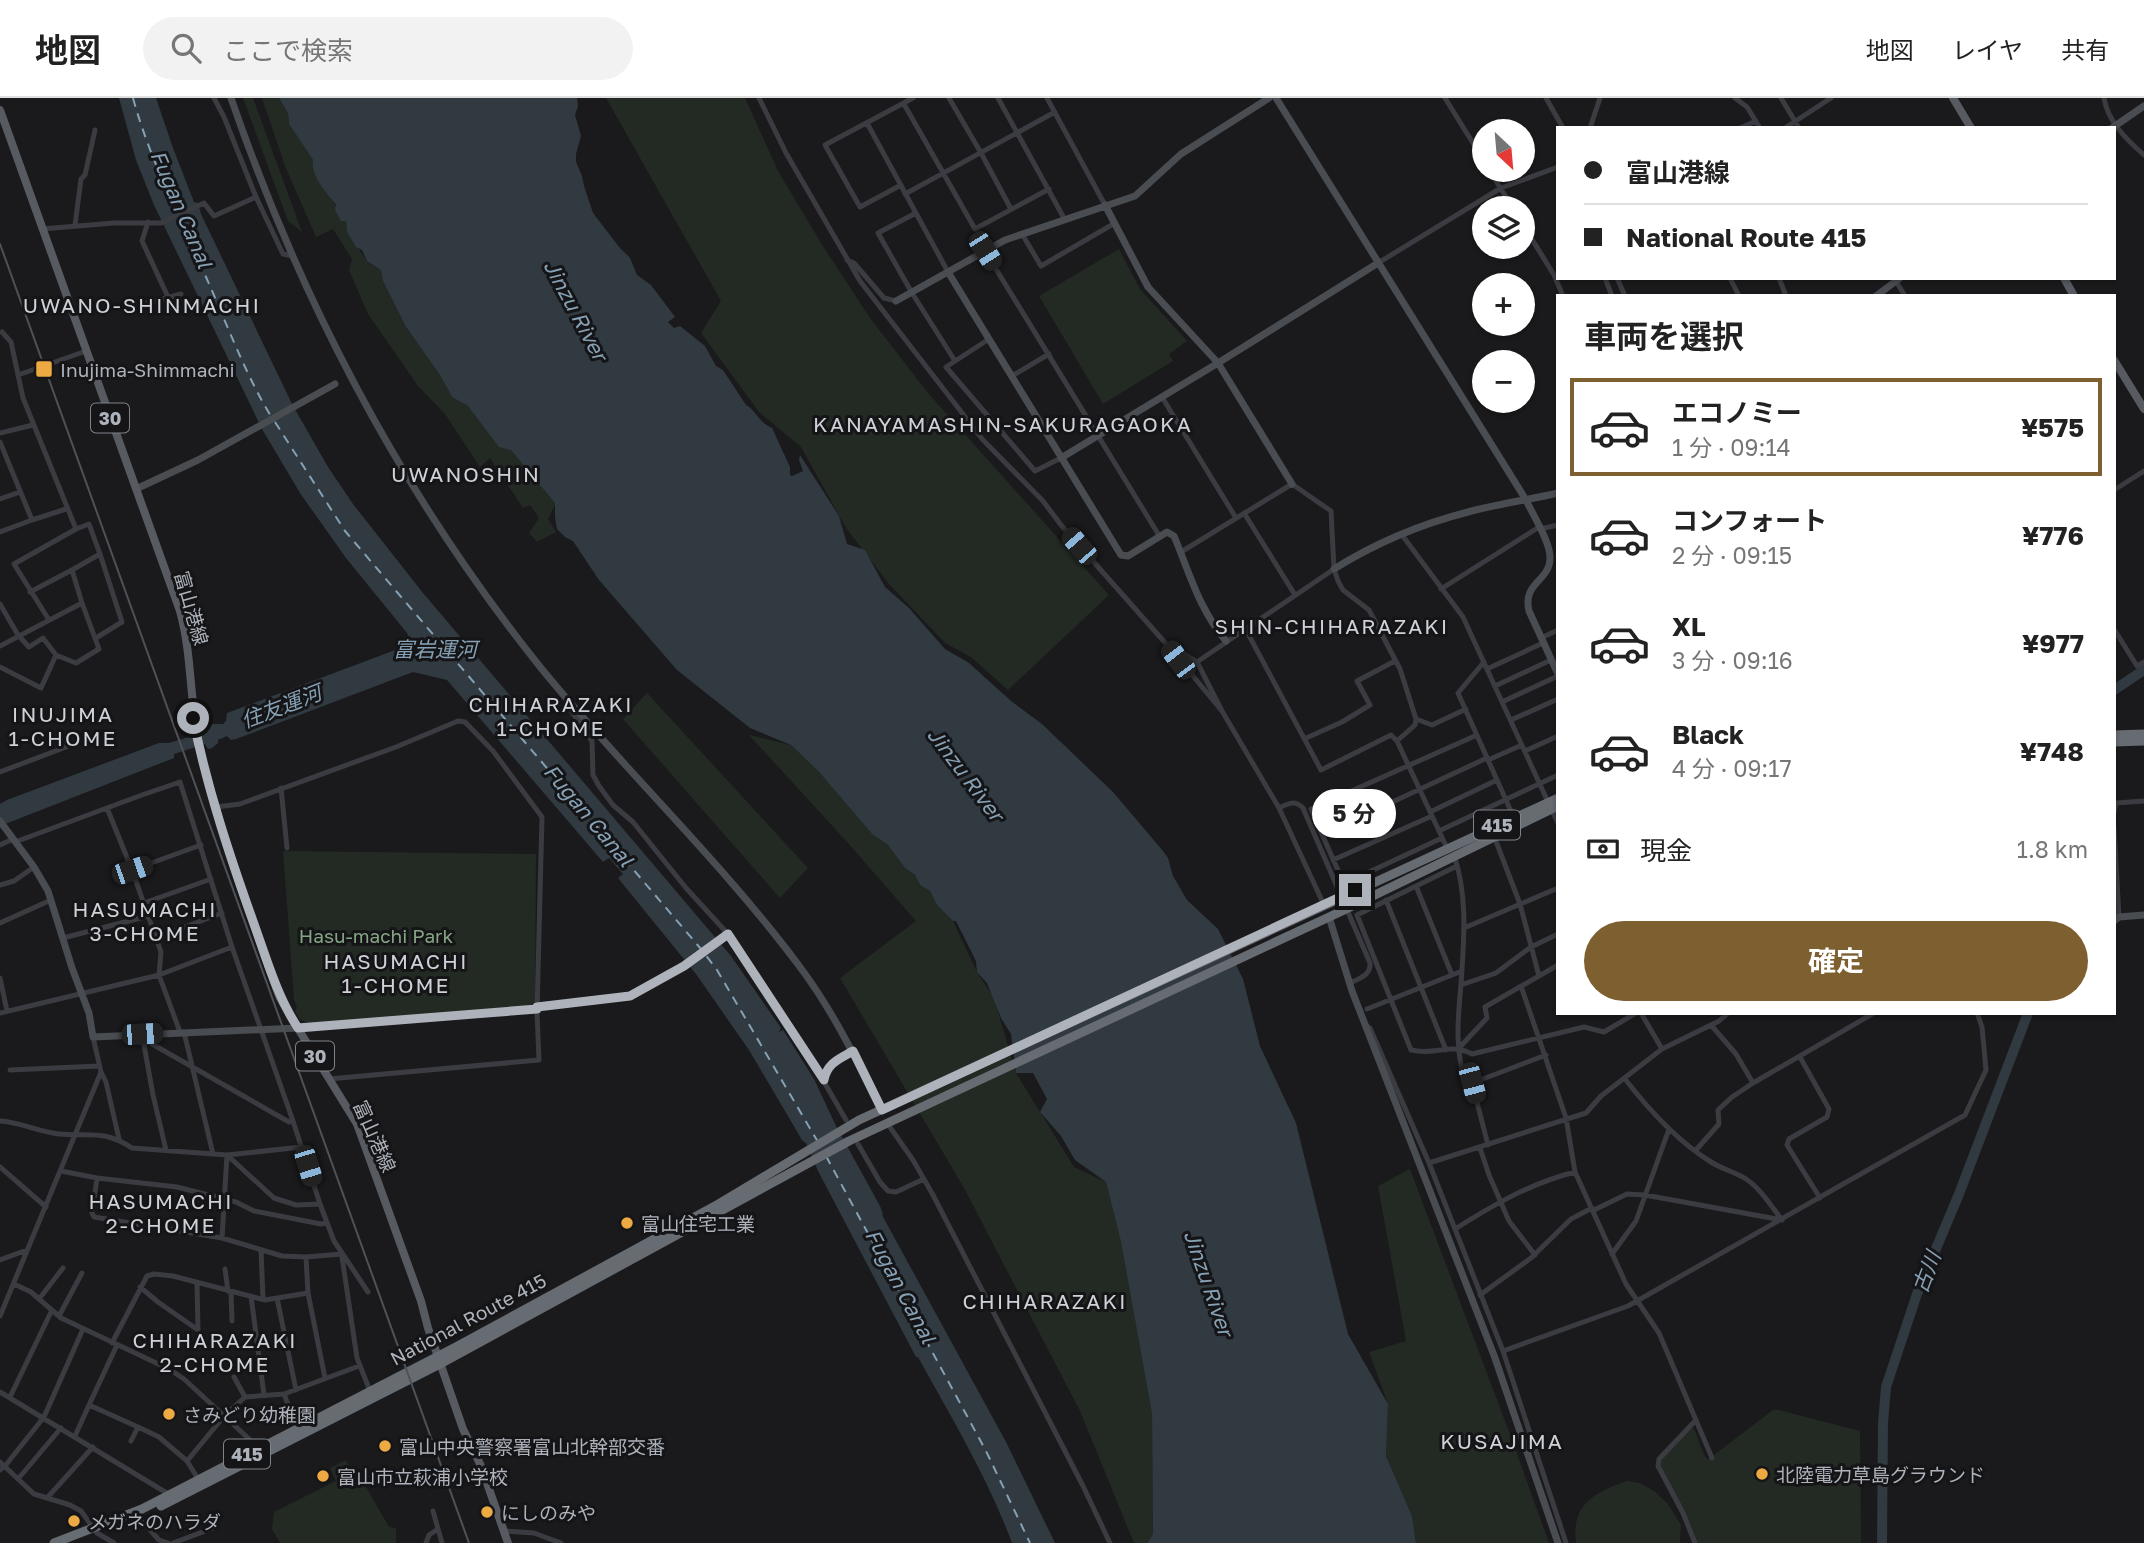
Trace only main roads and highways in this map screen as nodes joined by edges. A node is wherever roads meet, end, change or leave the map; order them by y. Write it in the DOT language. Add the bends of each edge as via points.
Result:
graph roads {
  1 [pos="1953,98"];
  2 [pos="0,110"];
  3 [pos="1970,126"];
  4 [pos="2116,363"];
  5 [pos="2144,409"];
  6 [pos="2144,734"];
  7 [pos="2116,735"];
  8 [pos="2116,741"];
  9 [pos="2144,741"];
  10 [pos="1552,806"];
  11 [pos="1451,851"];
  12 [pos="1439,857"];
  13 [pos="850,1133"];
  14 [pos="439,1360"];
  15 [pos="68,1542"];
  16 [pos="54,1543"];
  17 [pos="508,1543"];
  1 -- 3 [label="main road"];
  2 -- 14 [label="main road, 富山港線 / 30" via="184,627 200,752 279,996 357,1124"];
  4 -- 5 [label="main road"];
  6 -- 7 [label="highway"];
  8 -- 9 [label="highway"];
  10 -- 11 [label="highway, 415" via="1494,836"];
  10 -- 11 [label="highway, 415" via="1514,818"];
  11 -- 12 [label="highway, 415"];
  12 -- 13 [label="highway, National Route 415 / 415" via="1335,900 886,1108"];
  12 -- 13 [label="highway, National Route 415 / 415" via="1325,919 887,1123"];
  13 -- 14 [label="highway, National Route 415 / 415" via="812,1161"];
  13 -- 14 [label="highway, National Route 415 / 415" via="806,1150"];
  14 -- 15 [label="highway, National Route 415 / 415" via="135,1515"];
  14 -- 17 [label="main road, 富山港線"];
  15 -- 16 [label="highway, National Route 415 / 415"];
}
